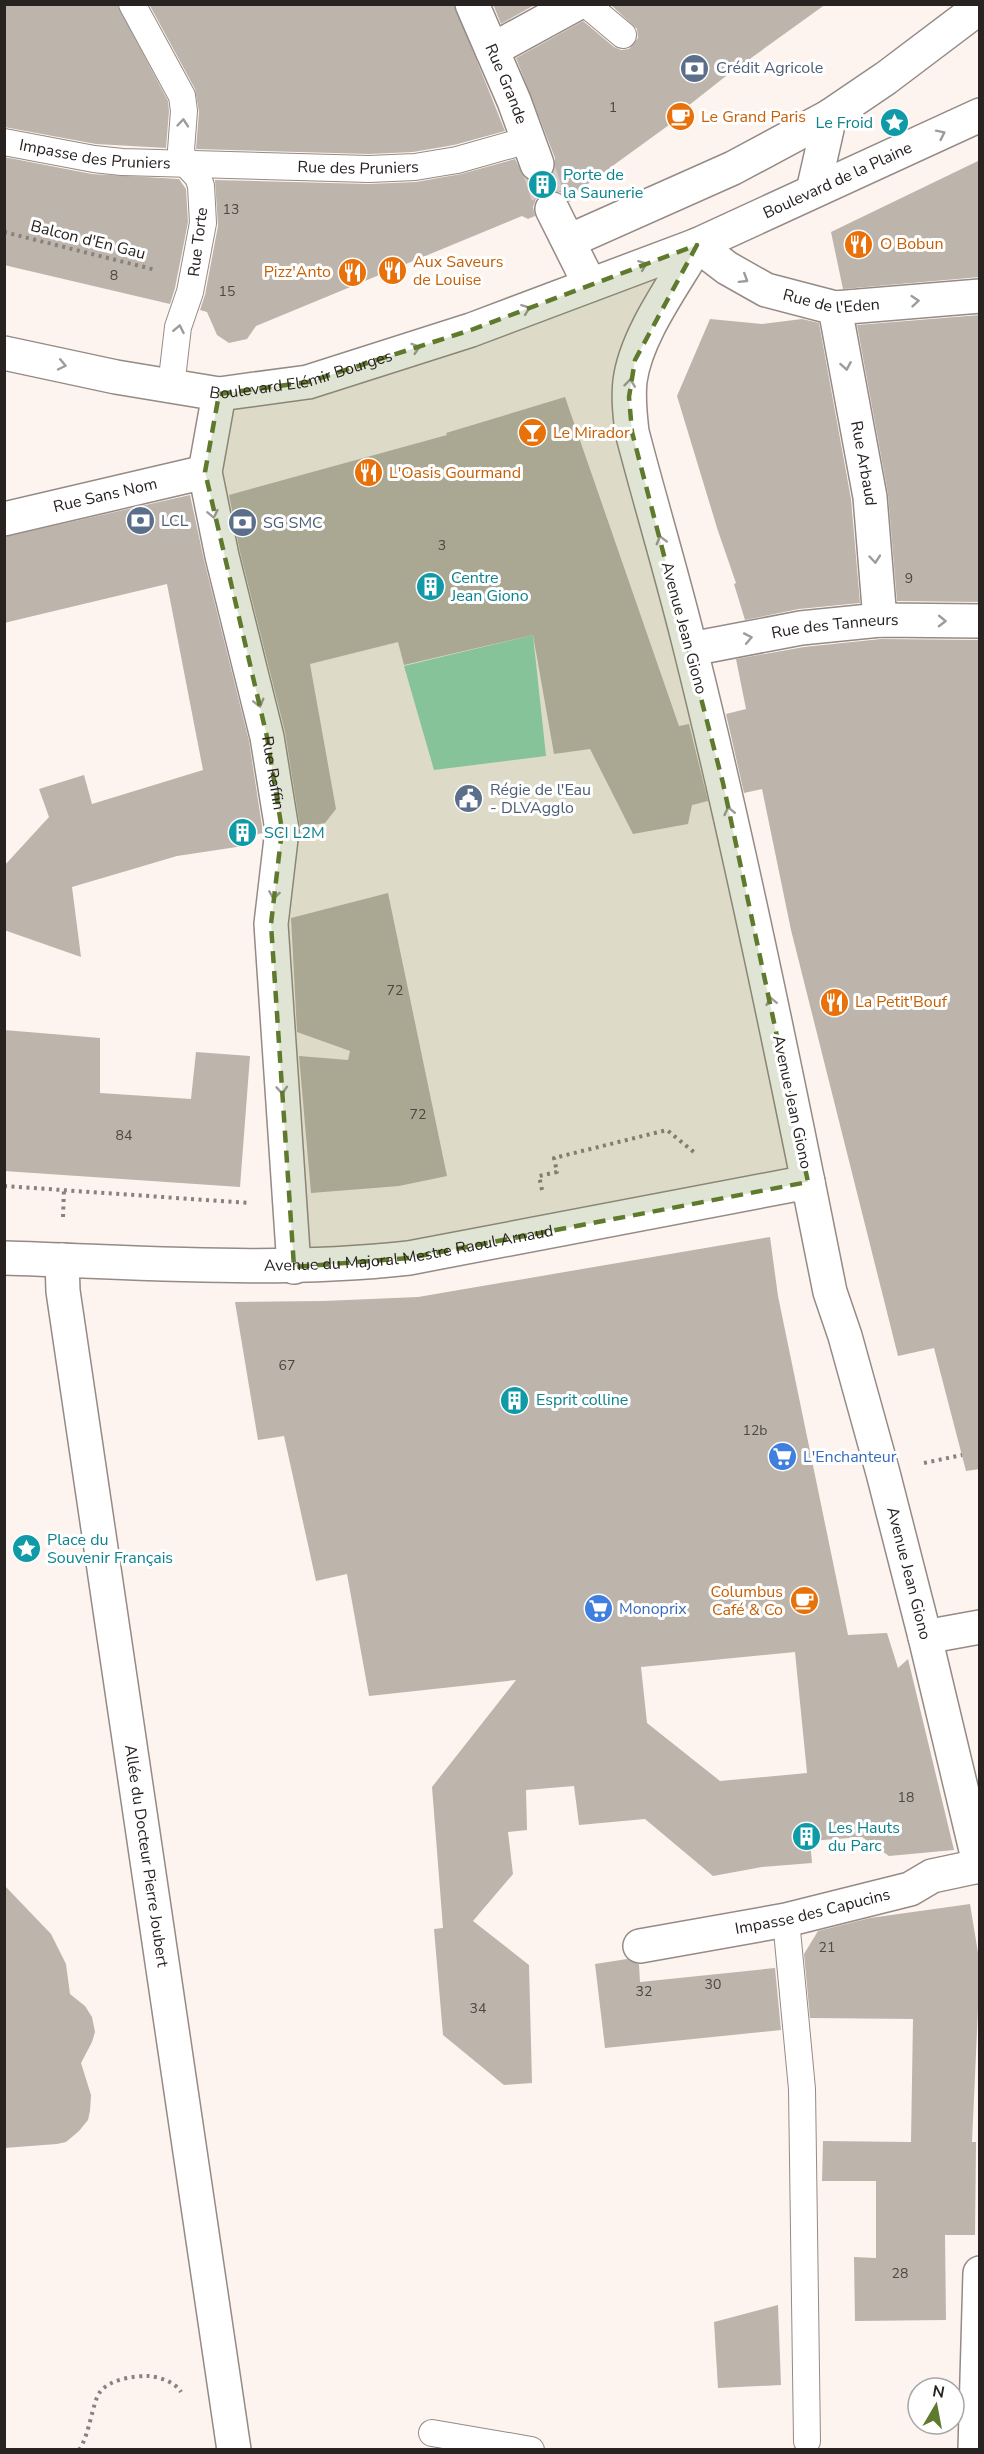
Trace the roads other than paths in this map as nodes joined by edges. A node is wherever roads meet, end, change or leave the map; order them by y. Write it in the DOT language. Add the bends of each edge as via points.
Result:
graph roads {
  1 [pos="132,4"];
  2 [pos="472,4"];
  3 [pos="576,4"];
  4 [pos="586,4"];
  5 [pos="980,7"];
  6 [pos="623,35"];
  7 [pos="492,50"];
  8 [pos="980,115"];
  9 [pos="830,116"];
  10 [pos="4,142"];
  11 [pos="532,152"];
  12 [pos="184,162"];
  13 [pos="813,191"];
  14 [pos="552,209"];
  15 [pos="569,241"];
  16 [pos="697,245"];
  17 [pos="590,285"];
  18 [pos="980,296"];
  19 [pos="835,308"];
  20 [pos="4,353"];
  21 [pos="171,387"];
  22 [pos="219,394"];
  23 [pos="205,472"];
  24 [pos="4,519"];
  25 [pos="880,620"];
  26 [pos="980,621"];
  27 [pos="691,649"];
  28 [pos="808,1182"];
  29 [pos="4,1257"];
  30 [pos="62,1260"];
  31 [pos="294,1267"];
  32 [pos="980,1627"];
  33 [pos="925,1637"];
  34 [pos="979,1866"];
  35 [pos="786,1920"];
  36 [pos="640,1946"];
  37 [pos="980,2273"];
  38 [pos="432,2433"];
  39 [pos="807,2441"];
  40 [pos="234,2450"];
  41 [pos="531,2450"];
  42 [pos="975,2450"];
  12 -- 1 [label="lane, one-way" via="184,103"];
  2 -- 7 [label="street, Rue Grande"];
  3 -- 7 [label="street"];
  4 -- 6 [label="lane"];
  5 -- 9 [label="street"];
  7 -- 11 [label="street, Rue Grande"];
  13 -- 8 [label="street, Boulevard de la Plaine, one-way"];
  9 -- 13 [label="street"];
  9 -- 15 [label="street" via="733,168"];
  10 -- 12 [label="lane, Impasse des Pruniers" via="94,159"];
  11 -- 12 [label="lane, Rue des Pruniers" via="415,168"];
  21 -- 12 [label="lane, Rue Torte, one-way" via="178,327 190,292 203,223 201,186"];
  13 -- 16 [label="street, Boulevard de la Plaine"];
  14 -- 15 [label="street"];
  15 -- 17 [label="street"];
  17 -- 16 [label="street, Boulevard de la Plaine, one-way"];
  16 -- 19 [label="street, Rue de l'Eden, one-way" via="766,290"];
  27 -- 16 [label="street, Avenue Jean Giono, one-way" via="632,432 629,397 630,380 644,336"];
  22 -- 17 [label="street, Boulevard Elémir Bourges, one-way" via="308,382 471,330"];
  19 -- 18 [label="street, Rue de l'Eden, one-way"];
  19 -- 25 [label="street, Rue Arbaud, one-way" via="870,497"];
  20 -- 21 [label="street, Boulevard Elémir Bourges, one-way"];
  21 -- 22 [label="street, Boulevard Elémir Bourges"];
  22 -- 23 [label="street, Rue Raffin"];
  23 -- 24 [label="street, Rue Sans Nom"];
  23 -- 31 [label="street, Rue Raffin, one-way" via="267,737 282,830 271,924"];
  25 -- 26 [label="street, Rue des Tanneurs, one-way"];
  27 -- 25 [label="street, Rue des Tanneurs, one-way" via="801,628"];
  28 -- 27 [label="street, Avenue Jean Giono, one-way" via="763,961"];
  28 -- 31 [label="street, Avenue du Majoral Mestre Raoul Arnaud" via="409,1258"];
  28 -- 33 [label="street, Avenue Jean Giono" via="830,1292 854,1366"];
  29 -- 30 [label="street, Avenue du Majoral Mestre Raoul Arnaud"];
  30 -- 31 [label="street, Avenue du Majoral Mestre Raoul Arnaud"];
  30 -- 40 [label="street, Allée du Docteur Pierre Joubert" via="63,1291"];
  32 -- 33 [label="street"];
  33 -- 34 [label="street, Avenue Jean Giono"];
  34 -- 35 [label="street, Impasse des Capucins" via="932,1876 909,1889"];
  35 -- 36 [label="street, Impasse des Capucins"];
  35 -- 39 [label="lane" via="802,2089"];
  37 -- 42 [label="street"];
  38 -- 41 [label="lane"];
}
